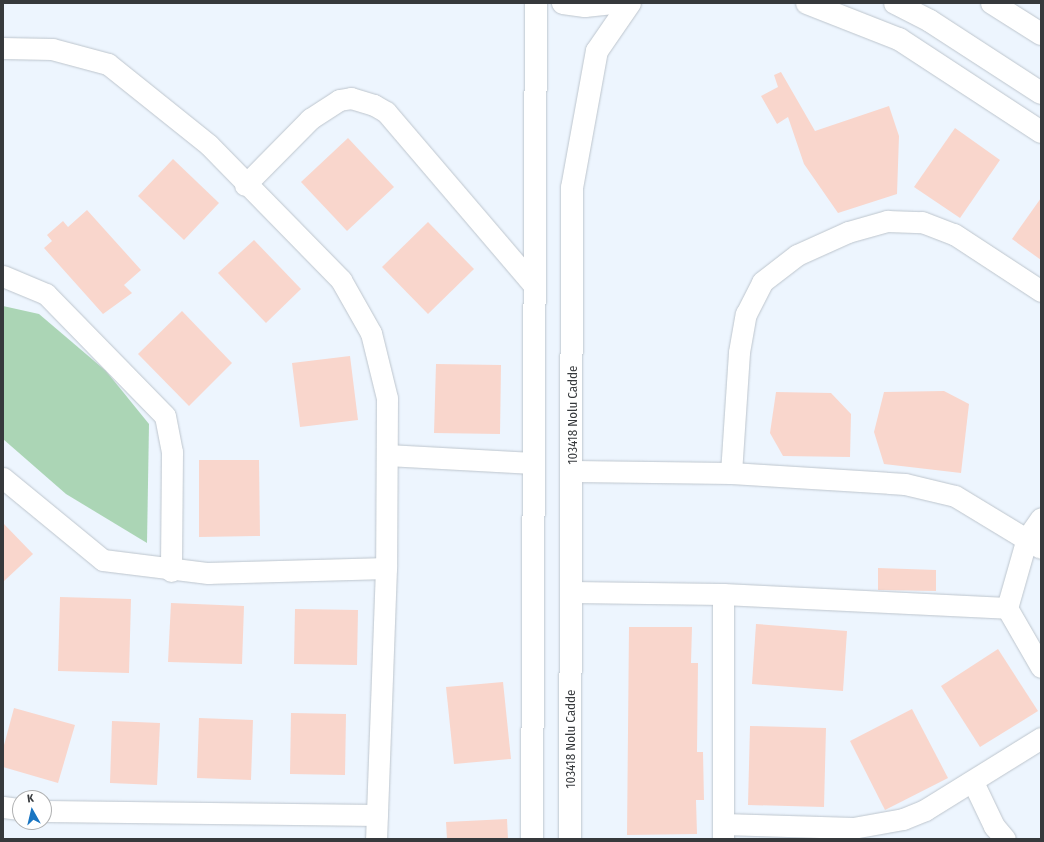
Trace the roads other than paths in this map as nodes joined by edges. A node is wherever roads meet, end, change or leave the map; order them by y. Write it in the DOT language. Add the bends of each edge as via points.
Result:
graph roads {
  1 [pos="536,3"];
  2 [pos="564,3"];
  3 [pos="613,3"];
  4 [pos="630,3"];
  5 [pos="807,3"];
  6 [pos="895,3"];
  7 [pos="992,3"];
  8 [pos="1041,34"];
  9 [pos="3,48"];
  10 [pos="1041,93"];
  11 [pos="1041,132"];
  12 [pos="245,185"];
  13 [pos="3,276"];
  14 [pos="532,283"];
  15 [pos="1041,291"];
  16 [pos="387,455"];
  17 [pos="533,463"];
  18 [pos="573,470"];
  19 [pos="731,473"];
  20 [pos="3,478"];
  21 [pos="1041,518"];
  22 [pos="1034,543"];
  23 [pos="386,568"];
  24 [pos="170,571"];
  25 [pos="571,592"];
  26 [pos="723,594"];
  27 [pos="1006,608"];
  28 [pos="1041,667"];
  29 [pos="1041,738"];
  30 [pos="973,782"];
  31 [pos="52,811"];
  32 [pos="377,815"];
  33 [pos="723,831"];
  34 [pos="853,834"];
  35 [pos="998,835"];
  36 [pos="376,839"];
  37 [pos="532,839"];
  38 [pos="570,839"];
  1 -- 14 [label="main road"];
  2 -- 3 [label="main road"];
  4 -- 18 [label="main road, 103418 Nolu Cadde" via="597,51 572,188"];
  5 -- 11 [label="main road" via="899,39"];
  6 -- 10 [label="main road" via="930,21"];
  7 -- 8 [label="main road"];
  9 -- 12 [label="street" via="52,49 108,64 209,146"];
  12 -- 14 [label="street" via="310,119 339,100 351,98 374,105 386,112"];
  12 -- 16 [label="street" via="341,280 370,333 387,398"];
  13 -- 24 [label="street" via="46,294 165,416 172,452"];
  14 -- 17 [label="main road"];
  15 -- 19 [label="street" via="954,234 922,222 887,221 848,232 797,255 762,282 746,314 739,352"];
  16 -- 17 [label="street"];
  16 -- 23 [label="street"];
  17 -- 37 [label="main road"];
  18 -- 19 [label="street"];
  18 -- 25 [label="main road, 103418 Nolu Cadde"];
  19 -- 22 [label="street" via="905,484 955,496"];
  20 -- 24 [label="street" via="103,560"];
  21 -- 22 [label="street"];
  22 -- 27 [label="street"];
  23 -- 24 [label="street" via="208,573"];
  23 -- 32 [label="street"];
  25 -- 26 [label="street"];
  25 -- 38 [label="main road, 103418 Nolu Cadde"];
  26 -- 27 [label="street"];
  26 -- 33 [label="street"];
  27 -- 28 [label="street"];
  29 -- 30 [label="street"];
  30 -- 34 [label="street" via="920,813"];
  30 -- 35 [label="street"];
  31 -- 32 [label="street"];
  32 -- 36 [label="street"];
  33 -- 34 [label="street"];
}
